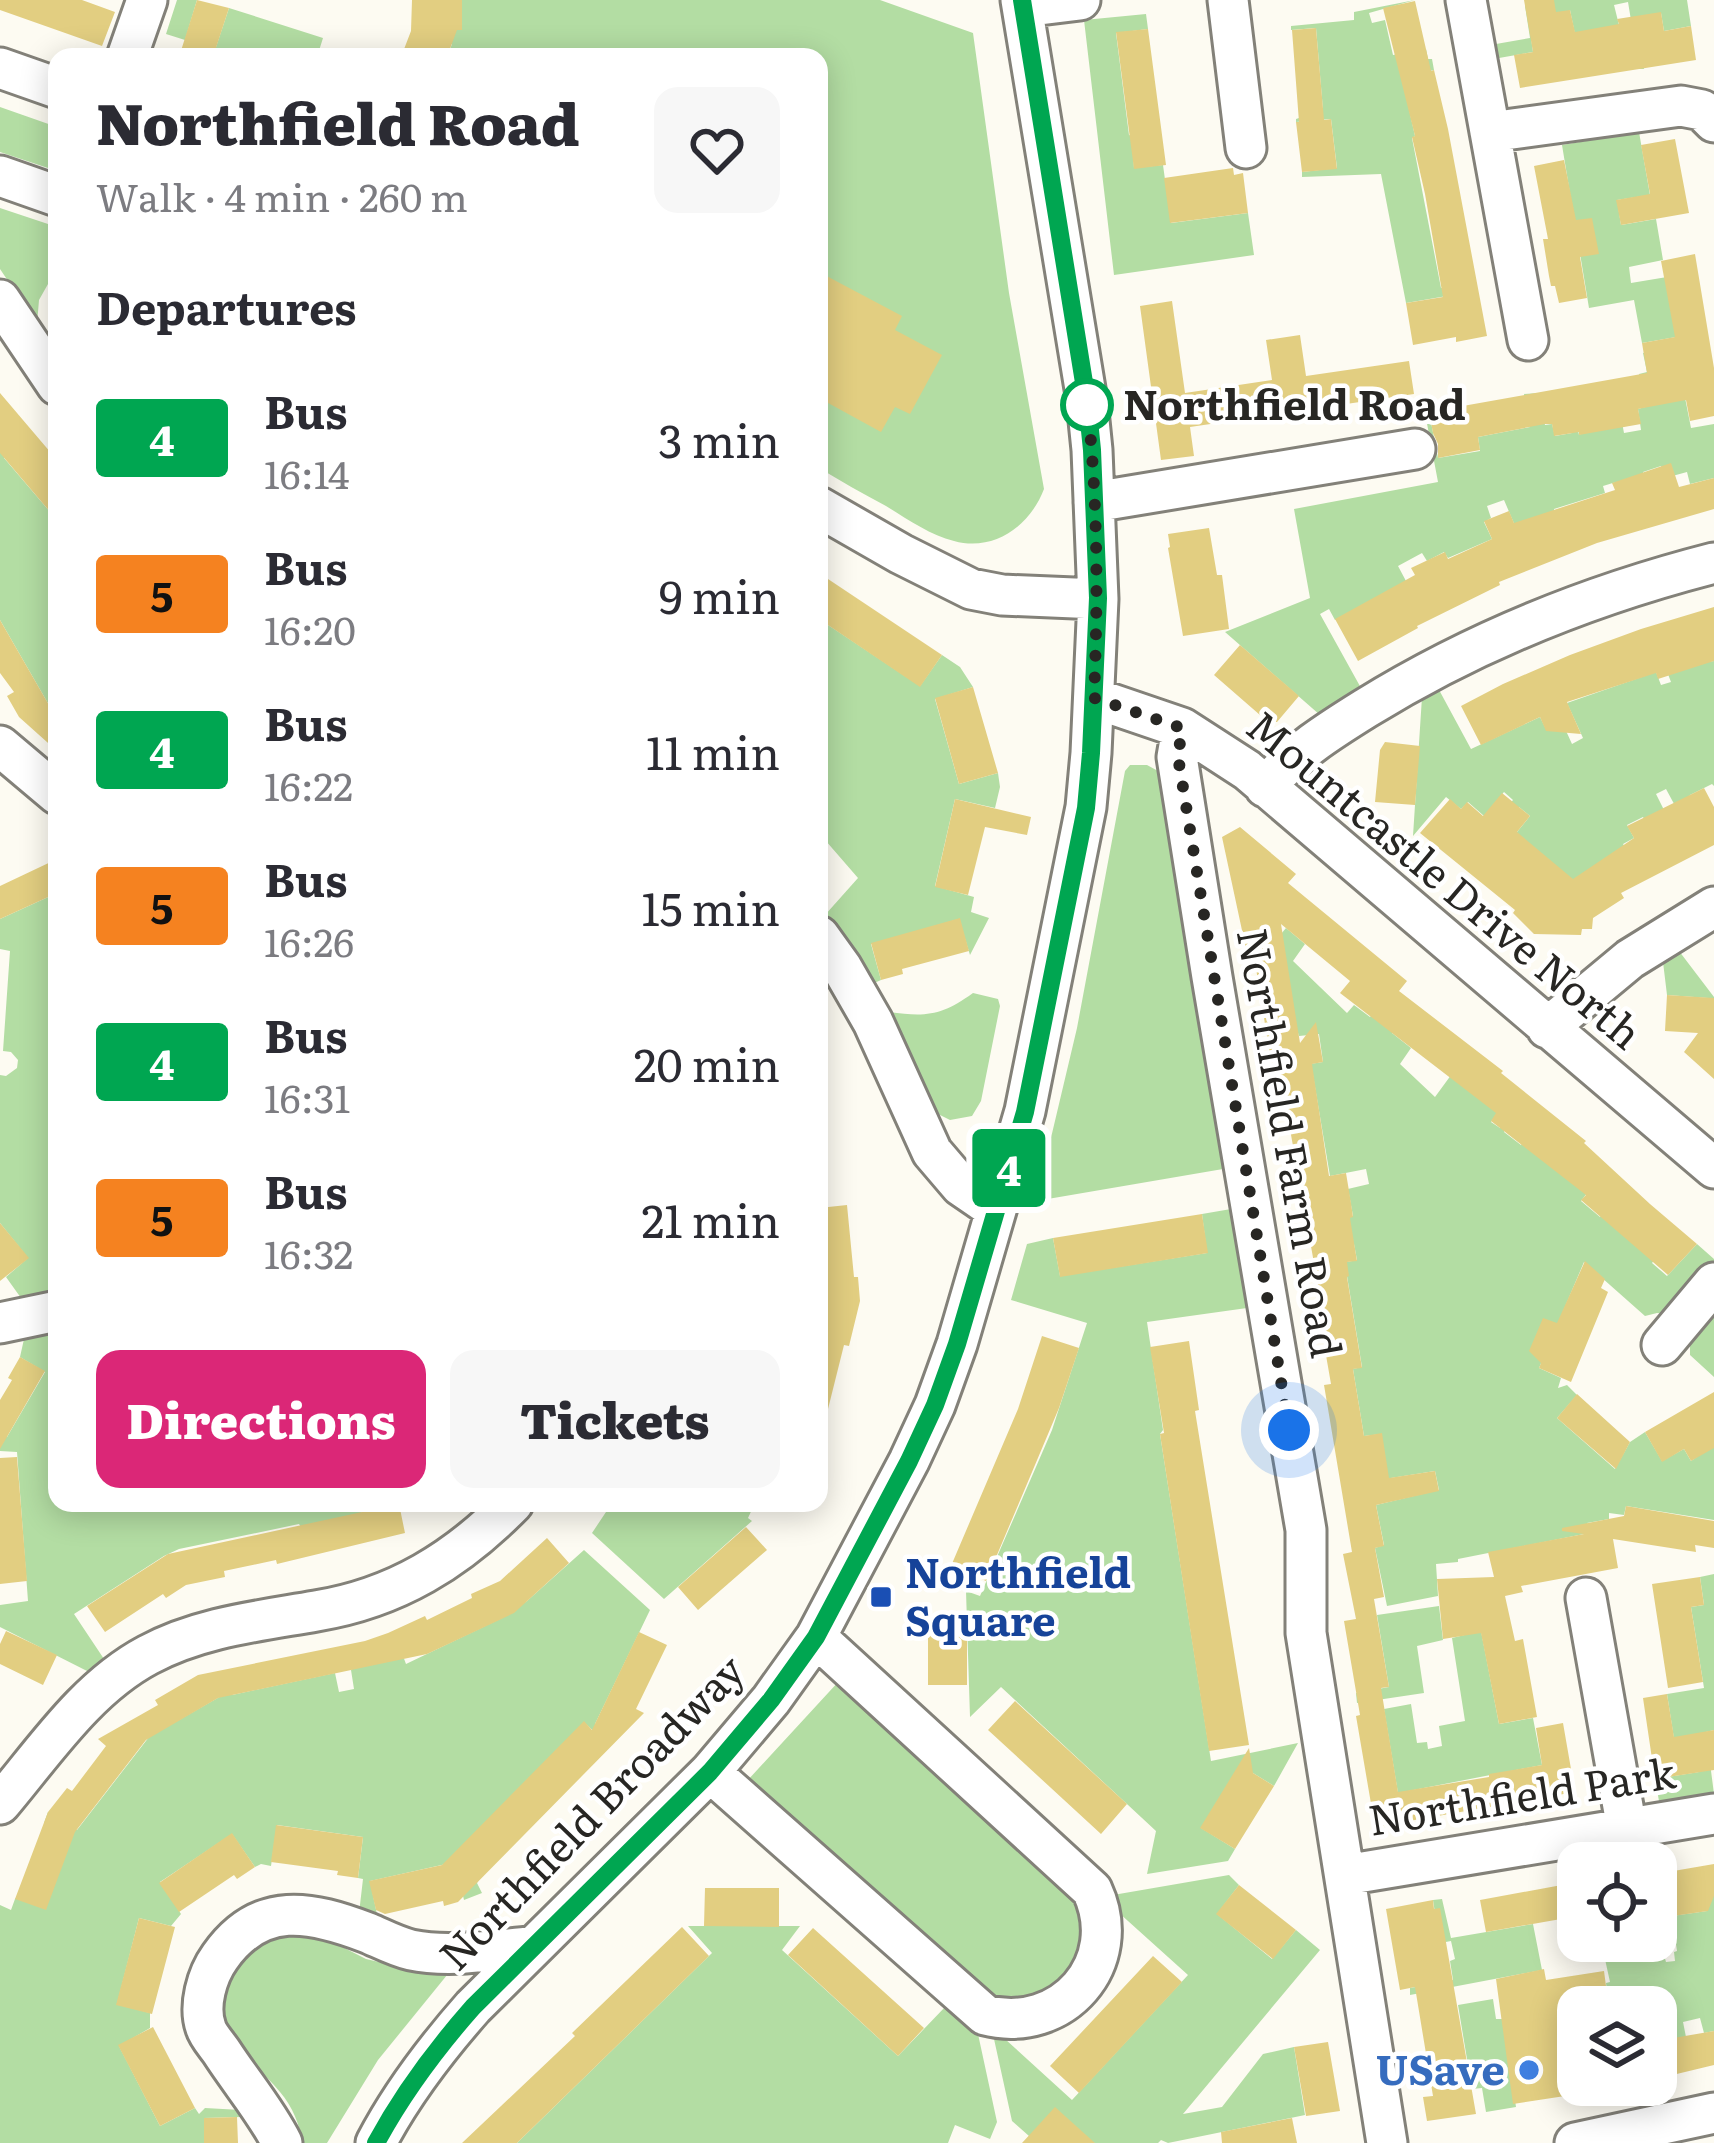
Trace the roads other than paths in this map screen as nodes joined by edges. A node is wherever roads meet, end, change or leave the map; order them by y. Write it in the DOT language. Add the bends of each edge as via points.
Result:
graph roads {
  1 [pos="147,0"];
  2 [pos="1080,0"];
  3 [pos="1228,0"];
  4 [pos="1466,0"];
  5 [pos="1022,4"];
  6 [pos="130,48"];
  7 [pos="0,68"];
  8 [pos="48,85"];
  9 [pos="1714,122"];
  10 [pos="1490,132"];
  11 [pos="1246,148"];
  12 [pos="0,176"];
  13 [pos="48,193"];
  14 [pos="0,301"];
  15 [pos="1528,340"];
  16 [pos="48,372"];
  17 [pos="1415,449"];
  18 [pos="1094,502"];
  19 [pos="828,512"];
  20 [pos="1714,562"];
  21 [pos="1098,598"];
  22 [pos="1094,698"];
  23 [pos="1182,728"];
  24 [pos="0,746"];
  25 [pos="48,786"];
  26 [pos="1265,787"];
  27 [pos="1714,908"];
  28 [pos="828,949"];
  29 [pos="1547,1028"];
  30 [pos="1714,1168"];
  31 [pos="996,1210"];
  32 [pos="1714,1283"];
  33 [pos="48,1313"];
  34 [pos="0,1323"];
  35 [pos="1662,1345"];
  36 [pos="503,1512"];
  37 [pos="1586,1598"];
  38 [pos="816,1637"];
  39 [pos="710,1772"];
  40 [pos="0,1804"];
  41 [pos="1714,1814"];
  42 [pos="1627,1829"];
  43 [pos="1345,1874"];
  44 [pos="531,1947"];
  45 [pos="1714,2113"];
  46 [pos="282,2143"];
  47 [pos="376,2143"];
  48 [pos="1387,2143"];
  49 [pos="1575,2143"];
  1 -- 6 [label="street"];
  2 -- 5 [label="street"];
  3 -- 11 [label="street"];
  4 -- 10 [label="street"];
  5 -- 18 [label="street, Northfield Broadway" via="1087,401"];
  7 -- 8 [label="street"];
  9 -- 10 [label="street" via="1681,106"];
  10 -- 15 [label="street"];
  12 -- 13 [label="street"];
  14 -- 16 [label="street"];
  17 -- 18 [label="street"];
  18 -- 21 [label="street, Northfield Broadway"];
  19 -- 21 [label="street" via="971,589"];
  20 -- 26 [label="street" via="1557,613 1465,654 1323,735"];
  21 -- 22 [label="street, Northfield Broadway"];
  22 -- 23 [label="street, Mountcastle Drive North"];
  22 -- 31 [label="street, Northfield Broadway" via="1086,808 1025,1112"];
  23 -- 26 [label="street, Mountcastle Drive North"];
  23 -- 43 [label="street, Northfield Farm Road" via="1181,779 1306,1530 1306,1633"];
  24 -- 25 [label="street"];
  26 -- 29 [label="street, Mountcastle Drive North"];
  27 -- 29 [label="street" via="1618,968"];
  28 -- 31 [label="street" via="873,1022 932,1152"];
  29 -- 30 [label="street, Mountcastle Drive North"];
  31 -- 38 [label="street, Northfield Broadway" via="935,1405"];
  32 -- 35 [label="street"];
  33 -- 34 [label="street"];
  36 -- 40 [label="street" via="446,1561 401,1586 208,1631 142,1658 94,1694"];
  37 -- 42 [label="street"];
  38 -- 39 [label="street, Northfield Broadway"];
  38 -- 39 [label="street" via="1092,1890 1102,1932 1087,1979 1041,2015 985,2015"];
  39 -- 44 [label="street, Northfield Broadway"];
  41 -- 42 [label="street, Northfield Park"];
  42 -- 43 [label="street, Northfield Park"];
  43 -- 48 [label="street, Northfield Farm Road"];
  44 -- 46 [label="street" via="409,1949 308,1914 244,1930 207,1981 206,2028"];
  44 -- 47 [label="street, Northfield Broadway" via="440,2044"];
  45 -- 49 [label="street"];
}
